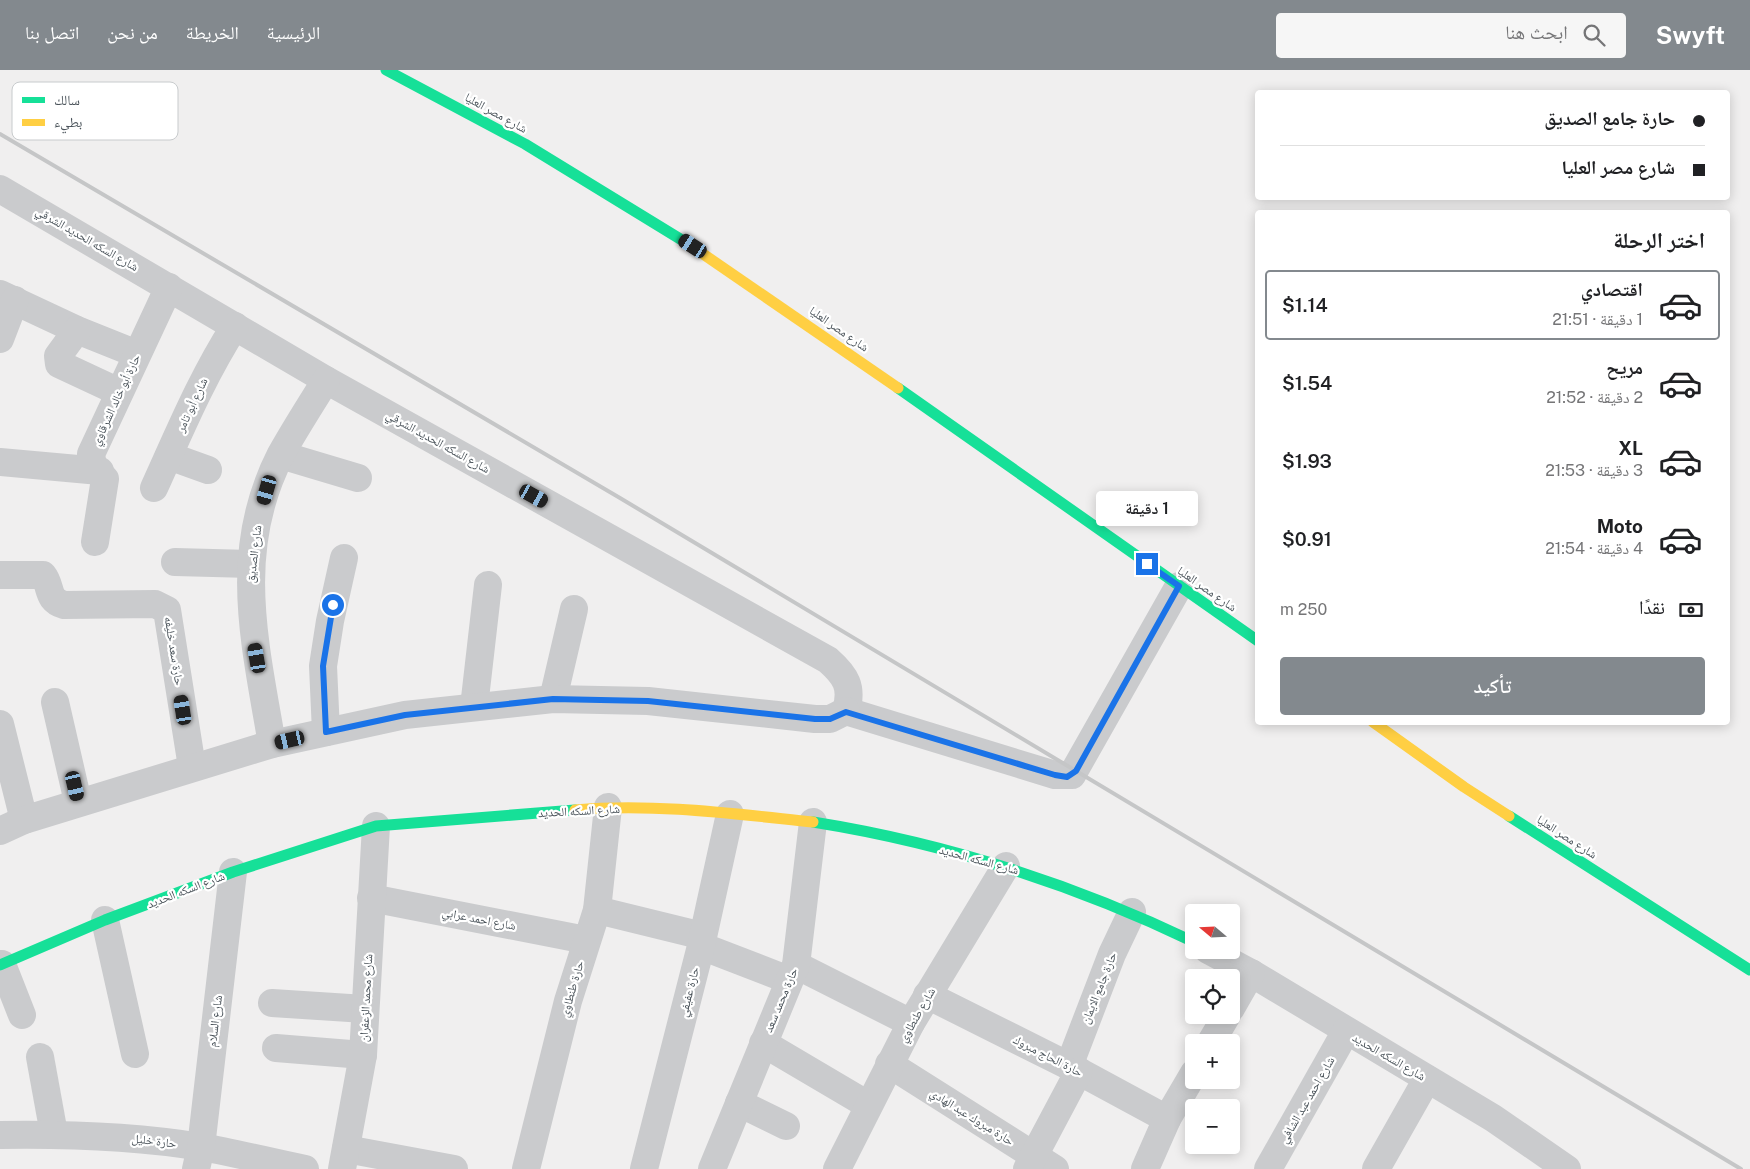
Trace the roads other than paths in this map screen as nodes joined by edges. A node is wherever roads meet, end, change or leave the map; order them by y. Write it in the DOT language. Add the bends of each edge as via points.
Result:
graph roads {
  1 [pos="386,70"];
  2 [pos="0,189"];
  3 [pos="169,287"];
  4 [pos="7,297"];
  5 [pos="235,326"];
  6 [pos="77,330"];
  7 [pos="0,339"];
  8 [pos="137,354"];
  9 [pos="326,380"];
  10 [pos="119,392"];
  11 [pos="281,455"];
  12 [pos="168,456"];
  13 [pos="0,462"];
  14 [pos="208,470"];
  15 [pos="100,471"];
  16 [pos="358,478"];
  17 [pos="154,488"];
  18 [pos="95,542"];
  19 [pos="344,558"];
  20 [pos="175,562"];
  21 [pos="251,564"];
  22 [pos="0,575"];
  23 [pos="488,585"];
  24 [pos="1179,586"];
  25 [pos="574,609"];
  26 [pos="1255,639"];
  27 [pos="553,699"];
  28 [pos="55,702"];
  29 [pos="474,708"];
  30 [pos="846,712"];
  31 [pos="0,724"];
  32 [pos="1376,725"];
  33 [pos="326,732"];
  34 [pos="272,744"];
  35 [pos="192,767"];
  36 [pos="78,802"];
  37 [pos="608,807"];
  38 [pos="730,814"];
  39 [pos="24,820"];
  40 [pos="813,822"];
  41 [pos="376,826"];
  42 [pos="0,831"];
  43 [pos="1006,866"];
  44 [pos="233,872"];
  45 [pos="371,898"];
  46 [pos="597,910"];
  47 [pos="1132,912"];
  48 [pos="105,920"];
  49 [pos="1185,938"];
  50 [pos="586,940"];
  51 [pos="702,941"];
  52 [pos="1225,959"];
  53 [pos="1,964"];
  54 [pos="1750,970"];
  55 [pos="793,973"];
  56 [pos="1251,973"];
  57 [pos="1240,992"];
  58 [pos="928,996"];
  59 [pos="272,1003"];
  60 [pos="365,1009"];
  61 [pos="22,1015"];
  62 [pos="911,1023"];
  63 [pos="1346,1031"];
  64 [pos="763,1043"];
  65 [pos="276,1048"];
  66 [pos="135,1054"];
  67 [pos="363,1055"];
  68 [pos="40,1057"];
  69 [pos="889,1064"];
  70 [pos="1074,1068"];
  71 [pos="1427,1079"];
  72 [pos="1185,1088"];
  73 [pos="739,1103"];
  74 [pos="868,1105"];
  75 [pos="1167,1119"];
  76 [pos="786,1126"];
  77 [pos="0,1134"];
  78 [pos="54,1134"];
  79 [pos="198,1158"];
  80 [pos="344,1159"];
  81 [pos="1531,1159"];
  82 [pos="1039,1165"];
  83 [pos="844,1166"];
  84 [pos="305,1169"];
  85 [pos="454,1169"];
  86 [pos="526,1169"];
  87 [pos="644,1169"];
  88 [pos="712,1169"];
  89 [pos="1145,1169"];
  90 [pos="1268,1169"];
  91 [pos="1376,1169"];
  92 [pos="1567,1169"];
  1 -- 24 [label="street, شارع مصر العليا" via="586,179 678,236 768,295"];
  2 -- 3 [label="street, شارع السكه الحديد الشرقي"];
  3 -- 5 [label="street, شارع السكه الحديد الشرقي"];
  3 -- 8 [label="street, حارة أبو خالد الشرقاوي"];
  4 -- 6 [label="street"];
  4 -- 7 [label="street"];
  5 -- 9 [label="street, شارع السكه الحديد الشرقي"];
  5 -- 12 [label="street, شارع أبو تامر" via="212,363"];
  6 -- 8 [label="street"];
  6 -- 10 [label="street" via="58,356 59,364"];
  8 -- 10 [label="street, حارة أبو خالد الشرقاوي"];
  9 -- 11 [label="street, شارع الصديق"];
  9 -- 30 [label="street, شارع السكه الحديد الشرقي" via="828,660 841,671 849,691"];
  10 -- 15 [label="street, حارة أبو خالد الشرقاوي" via="91,454 93,466"];
  11 -- 16 [label="street"];
  11 -- 21 [label="street, شارع الصديق" via="256,527"];
  12 -- 14 [label="street"];
  12 -- 17 [label="street, شارع أبو تامر"];
  13 -- 15 [label="street"];
  15 -- 18 [label="street, حارة أبو خالد الشرقاوي" via="105,479"];
  19 -- 33 [label="street" via="323,666"];
  20 -- 21 [label="street"];
  21 -- 34 [label="street, شارع الصديق" via="252,624"];
  22 -- 35 [label="street, حارة سعد خليفه" via="43,575 50,597 64,604 155,604 167,610"];
  23 -- 29 [label="street"];
  24 -- 26 [label="street, شارع مصر العليا"];
  24 -- 30 [label="street" via="1072,775 1055,775"];
  25 -- 27 [label="street"];
  27 -- 29 [label="street"];
  27 -- 30 [label="street" via="648,701 815,719 830,719"];
  28 -- 36 [label="street"];
  29 -- 33 [label="street" via="405,715"];
  31 -- 39 [label="street"];
  32 -- 54 [label="street, شارع مصر العليا" via="1464,787"];
  33 -- 34 [label="street"];
  34 -- 35 [label="street"];
  35 -- 36 [label="street"];
  36 -- 39 [label="street"];
  37 -- 38 [label="street, شارع السكه الحديد"];
  37 -- 41 [label="street, شارع السكه الحديد"];
  37 -- 46 [label="street, حارة طنطاوي"];
  38 -- 40 [label="street, شارع السكه الحديد"];
  38 -- 51 [label="street, حارة عفيفي"];
  39 -- 42 [label="street"];
  40 -- 43 [label="street, شارع السكه الحديد" via="867,831"];
  40 -- 55 [label="street, حارة محمد سعد"];
  41 -- 44 [label="street, شارع السكه الحديد"];
  41 -- 45 [label="street, شارع محمد الزعفران"];
  43 -- 47 [label="street, شارع السكه الحديد"];
  43 -- 58 [label="street, شارع طنطاوي"];
  44 -- 48 [label="street, شارع السكه الحديد"];
  44 -- 79 [label="street, شارع السلام"];
  45 -- 50 [label="street, شارع احمد عرابي"];
  45 -- 60 [label="street, شارع محمد الزعفران"];
  46 -- 50 [label="street, حارة طنطاوي"];
  46 -- 51 [label="street"];
  47 -- 49 [label="street, شارع السكه الحديد"];
  47 -- 70 [label="street, حارة جامع الايمان" via="1112,954"];
  48 -- 53 [label="street, شارع السكه الحديد"];
  48 -- 66 [label="street"];
  50 -- 86 [label="street, حارة طنطاوي"];
  51 -- 55 [label="street"];
  51 -- 87 [label="street, حارة عفيفي"];
  52 -- 56 [label="street, شارع السكه الحديد"];
  53 -- 61 [label="street"];
  55 -- 62 [label="street"];
  55 -- 64 [label="street, حارة محمد سعد"];
  56 -- 57 [label="street"];
  56 -- 63 [label="street, شارع السكه الحديد"];
  58 -- 62 [label="street, شارع طنطاوي"];
  58 -- 70 [label="street, حارة الحاج مبروك"];
  59 -- 60 [label="street"];
  60 -- 67 [label="street, شارع محمد الزعفران"];
  62 -- 69 [label="street, شارع طنطاوي"];
  63 -- 71 [label="street, شارع السكه الحديد"];
  63 -- 90 [label="street, شارع احمد عبد الشافي"];
  64 -- 73 [label="street, حارة محمد سعد"];
  64 -- 74 [label="street"];
  65 -- 67 [label="street"];
  67 -- 80 [label="street, شارع محمد الزعفران"];
  68 -- 78 [label="street"];
  69 -- 74 [label="street, شارع طنطاوي"];
  69 -- 82 [label="street, حارة مبروك عبد الهادي"];
  70 -- 75 [label="street, حارة الحاج مبروك"];
  70 -- 82 [label="street, حارة جامع الايمان"];
  71 -- 81 [label="street, شارع السكه الحديد" via="1493,1118"];
  71 -- 91 [label="street"];
  72 -- 75 [label="street"];
  73 -- 76 [label="street"];
  73 -- 88 [label="street, حارة محمد سعد"];
  74 -- 83 [label="street, شارع طنطاوي"];
  75 -- 89 [label="street"];
  77 -- 78 [label="street, حارة خليل"];
  78 -- 79 [label="street, حارة خليل" via="128,1138"];
  79 -- 84 [label="street, حارة خليل"];
  80 -- 85 [label="street"];
  81 -- 92 [label="street, شارع السكه الحديد"];
}
